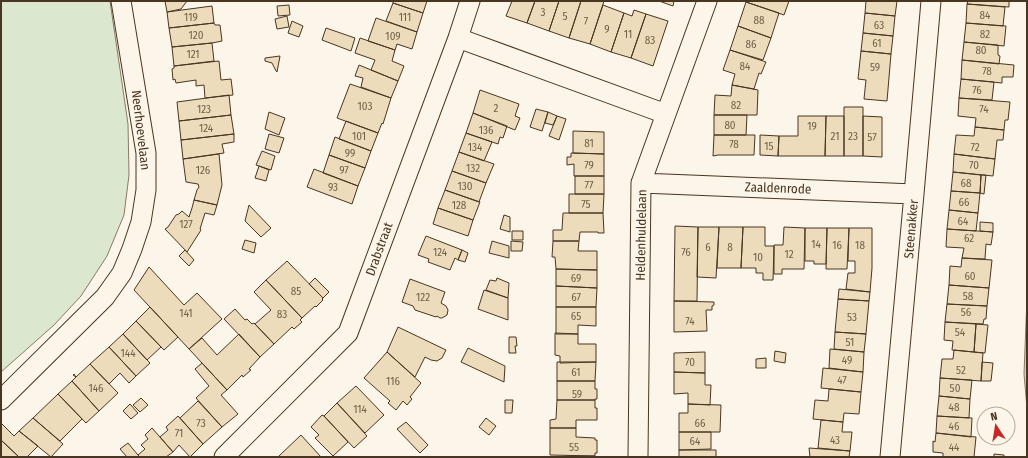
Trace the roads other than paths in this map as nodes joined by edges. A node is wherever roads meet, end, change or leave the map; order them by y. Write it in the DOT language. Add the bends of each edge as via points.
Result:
graph roads {
  1 [pos="121,1"];
  2 [pos="470,1"];
  3 [pos="707,1"];
  4 [pos="931,1"];
  5 [pos="458,38"];
  6 [pos="666,114"];
  7 [pos="641,182"];
  8 [pos="914,194"];
  9 [pos="1,400"];
  10 [pos="224,457"];
  11 [pos="638,457"];
  12 [pos="890,457"];
  1 -- 9 [label="street, Neerhoevelaan" via="146,153 146,190 141,222 122,273 105,297"];
  2 -- 5 [label="street, Drabstraat"];
  3 -- 6 [label="street, Heldenhuldelaan"];
  4 -- 8 [label="street, Steenakker"];
  5 -- 6 [label="street"];
  5 -- 10 [label="street, Drabstraat" via="348,333"];
  6 -- 7 [label="street, Heldenhuldelaan"];
  7 -- 8 [label="street, Zaaldenrode"];
  7 -- 11 [label="street, Heldenhuldelaan"];
  8 -- 12 [label="street, Steenakker"];
}
